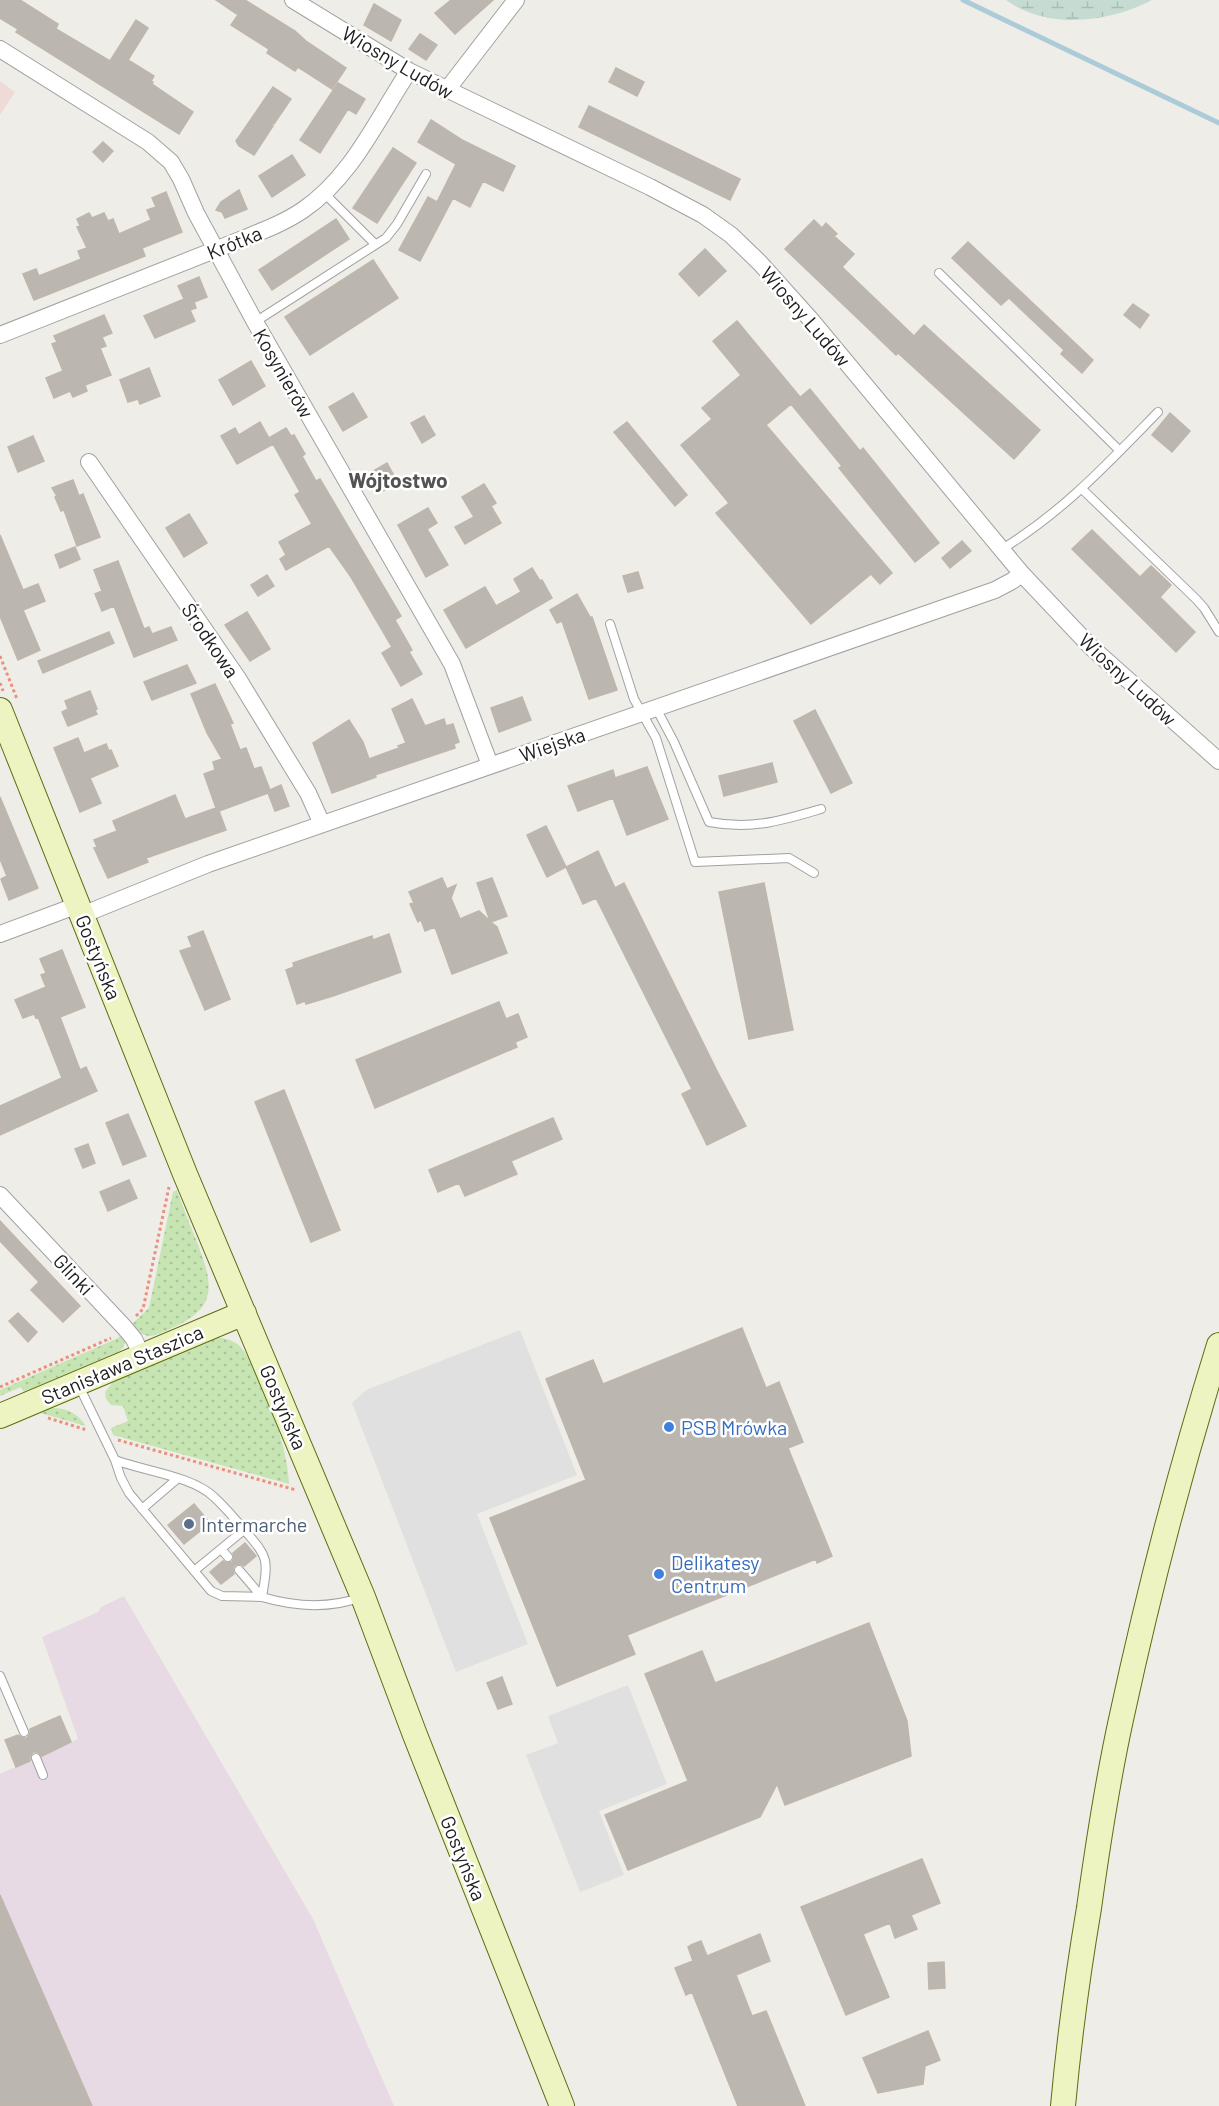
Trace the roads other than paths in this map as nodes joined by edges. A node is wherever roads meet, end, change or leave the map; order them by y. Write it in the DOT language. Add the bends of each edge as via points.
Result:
graph roads {
  1 [pos="293,0"];
  2 [pos="516,0"];
  3 [pos="0,49"];
  4 [pos="409,71"];
  5 [pos="446,91"];
  6 [pos="426,174"];
  7 [pos="324,193"];
  8 [pos="375,244"];
  9 [pos="217,249"];
  10 [pos="939,273"];
  11 [pos="255,321"];
  12 [pos="0,335"];
  13 [pos="1158,412"];
  14 [pos="1120,451"];
  15 [pos="89,462"];
  16 [pos="1082,489"];
  17 [pos="1002,549"];
  18 [pos="1022,574"];
  19 [pos="610,624"];
  20 [pos="1219,632"];
  21 [pos="0,710"];
  22 [pos="649,710"];
  23 [pos="1219,761"];
  24 [pos="490,765"];
  25 [pos="821,809"];
  26 [pos="322,824"];
  27 [pos="814,873"];
  28 [pos="80,910"];
  29 [pos="0,934"];
  30 [pos="0,1195"];
  31 [pos="244,1313"];
  32 [pos="1219,1345"];
  33 [pos="142,1356"];
  34 [pos="77,1383"];
  35 [pos="0,1416"];
  36 [pos="115,1460"];
  37 [pos="177,1479"];
  38 [pos="142,1509"];
  39 [pos="244,1530"];
  40 [pos="221,1549"];
  41 [pos="228,1557"];
  42 [pos="239,1570"];
  43 [pos="194,1571"];
  44 [pos="262,1597"];
  45 [pos="363,1597"];
  46 [pos="0,1676"];
  47 [pos="24,1732"];
  48 [pos="36,1758"];
  49 [pos="43,1775"];
  50 [pos="562,2106"];
  51 [pos="1063,2106"];
  1 -- 4 [label="street, Wiosny Ludów"];
  2 -- 5 [label="street"];
  3 -- 9 [label="street, Kosynierów" via="157,147 176,170"];
  4 -- 5 [label="street, Wiosny Ludów"];
  4 -- 7 [label="street, Krótka" via="355,157"];
  5 -- 17 [label="street, Wiosny Ludów" via="650,187 725,230 805,313"];
  6 -- 8 [label="lane" via="392,231"];
  7 -- 8 [label="lane"];
  7 -- 9 [label="street, Krótka" via="290,218"];
  8 -- 11 [label="lane"];
  9 -- 11 [label="street, Kosynierów"];
  9 -- 12 [label="street, Krótka"];
  10 -- 14 [label="lane"];
  11 -- 24 [label="street, Kosynierów" via="452,664"];
  13 -- 14 [label="lane"];
  14 -- 16 [label="lane"];
  15 -- 26 [label="street, Środkowa" via="237,677 308,793"];
  16 -- 17 [label="lane"];
  16 -- 20 [label="lane" via="1196,599"];
  17 -- 18 [label="street, Wiosny Ludów"];
  18 -- 22 [label="street, Wiejska" via="995,590"];
  18 -- 23 [label="street, Wiosny Ludów" via="1091,647"];
  19 -- 22 [label="lane" via="634,699"];
  21 -- 28 [label="main road, Gostyńska"];
  22 -- 24 [label="street, Wiejska"];
  22 -- 25 [label="lane" via="674,742 709,822 769,824"];
  22 -- 27 [label="lane" via="696,862 789,858"];
  24 -- 26 [label="street, Wiejska"];
  26 -- 28 [label="street, Wiejska"];
  28 -- 29 [label="street, Wiejska"];
  28 -- 31 [label="main road, Gostyńska"];
  30 -- 33 [label="street, Glinki" via="134,1339"];
  31 -- 33 [label="main road, Stanisława Staszica"];
  31 -- 45 [label="main road, Gostyńska"];
  32 -- 51 [label="main road" via="1157,1561 1121,1717 1076,1987"];
  33 -- 34 [label="main road, Stanisława Staszica"];
  34 -- 35 [label="main road, Stanisława Staszica"];
  34 -- 36 [label="lane"];
  36 -- 37 [label="lane"];
  36 -- 38 [label="lane" via="125,1486"];
  37 -- 38 [label="lane"];
  37 -- 39 [label="lane" via="214,1496"];
  38 -- 43 [label="lane"];
  39 -- 40 [label="lane"];
  39 -- 44 [label="lane" via="267,1562"];
  40 -- 41 [label="lane"];
  40 -- 43 [label="lane"];
  42 -- 44 [label="lane"];
  43 -- 44 [label="lane" via="215,1593"];
  44 -- 45 [label="lane" via="308,1606 334,1605"];
  45 -- 50 [label="main road, Gostyńska"];
  46 -- 47 [label="lane"];
  48 -- 49 [label="lane"];
}
